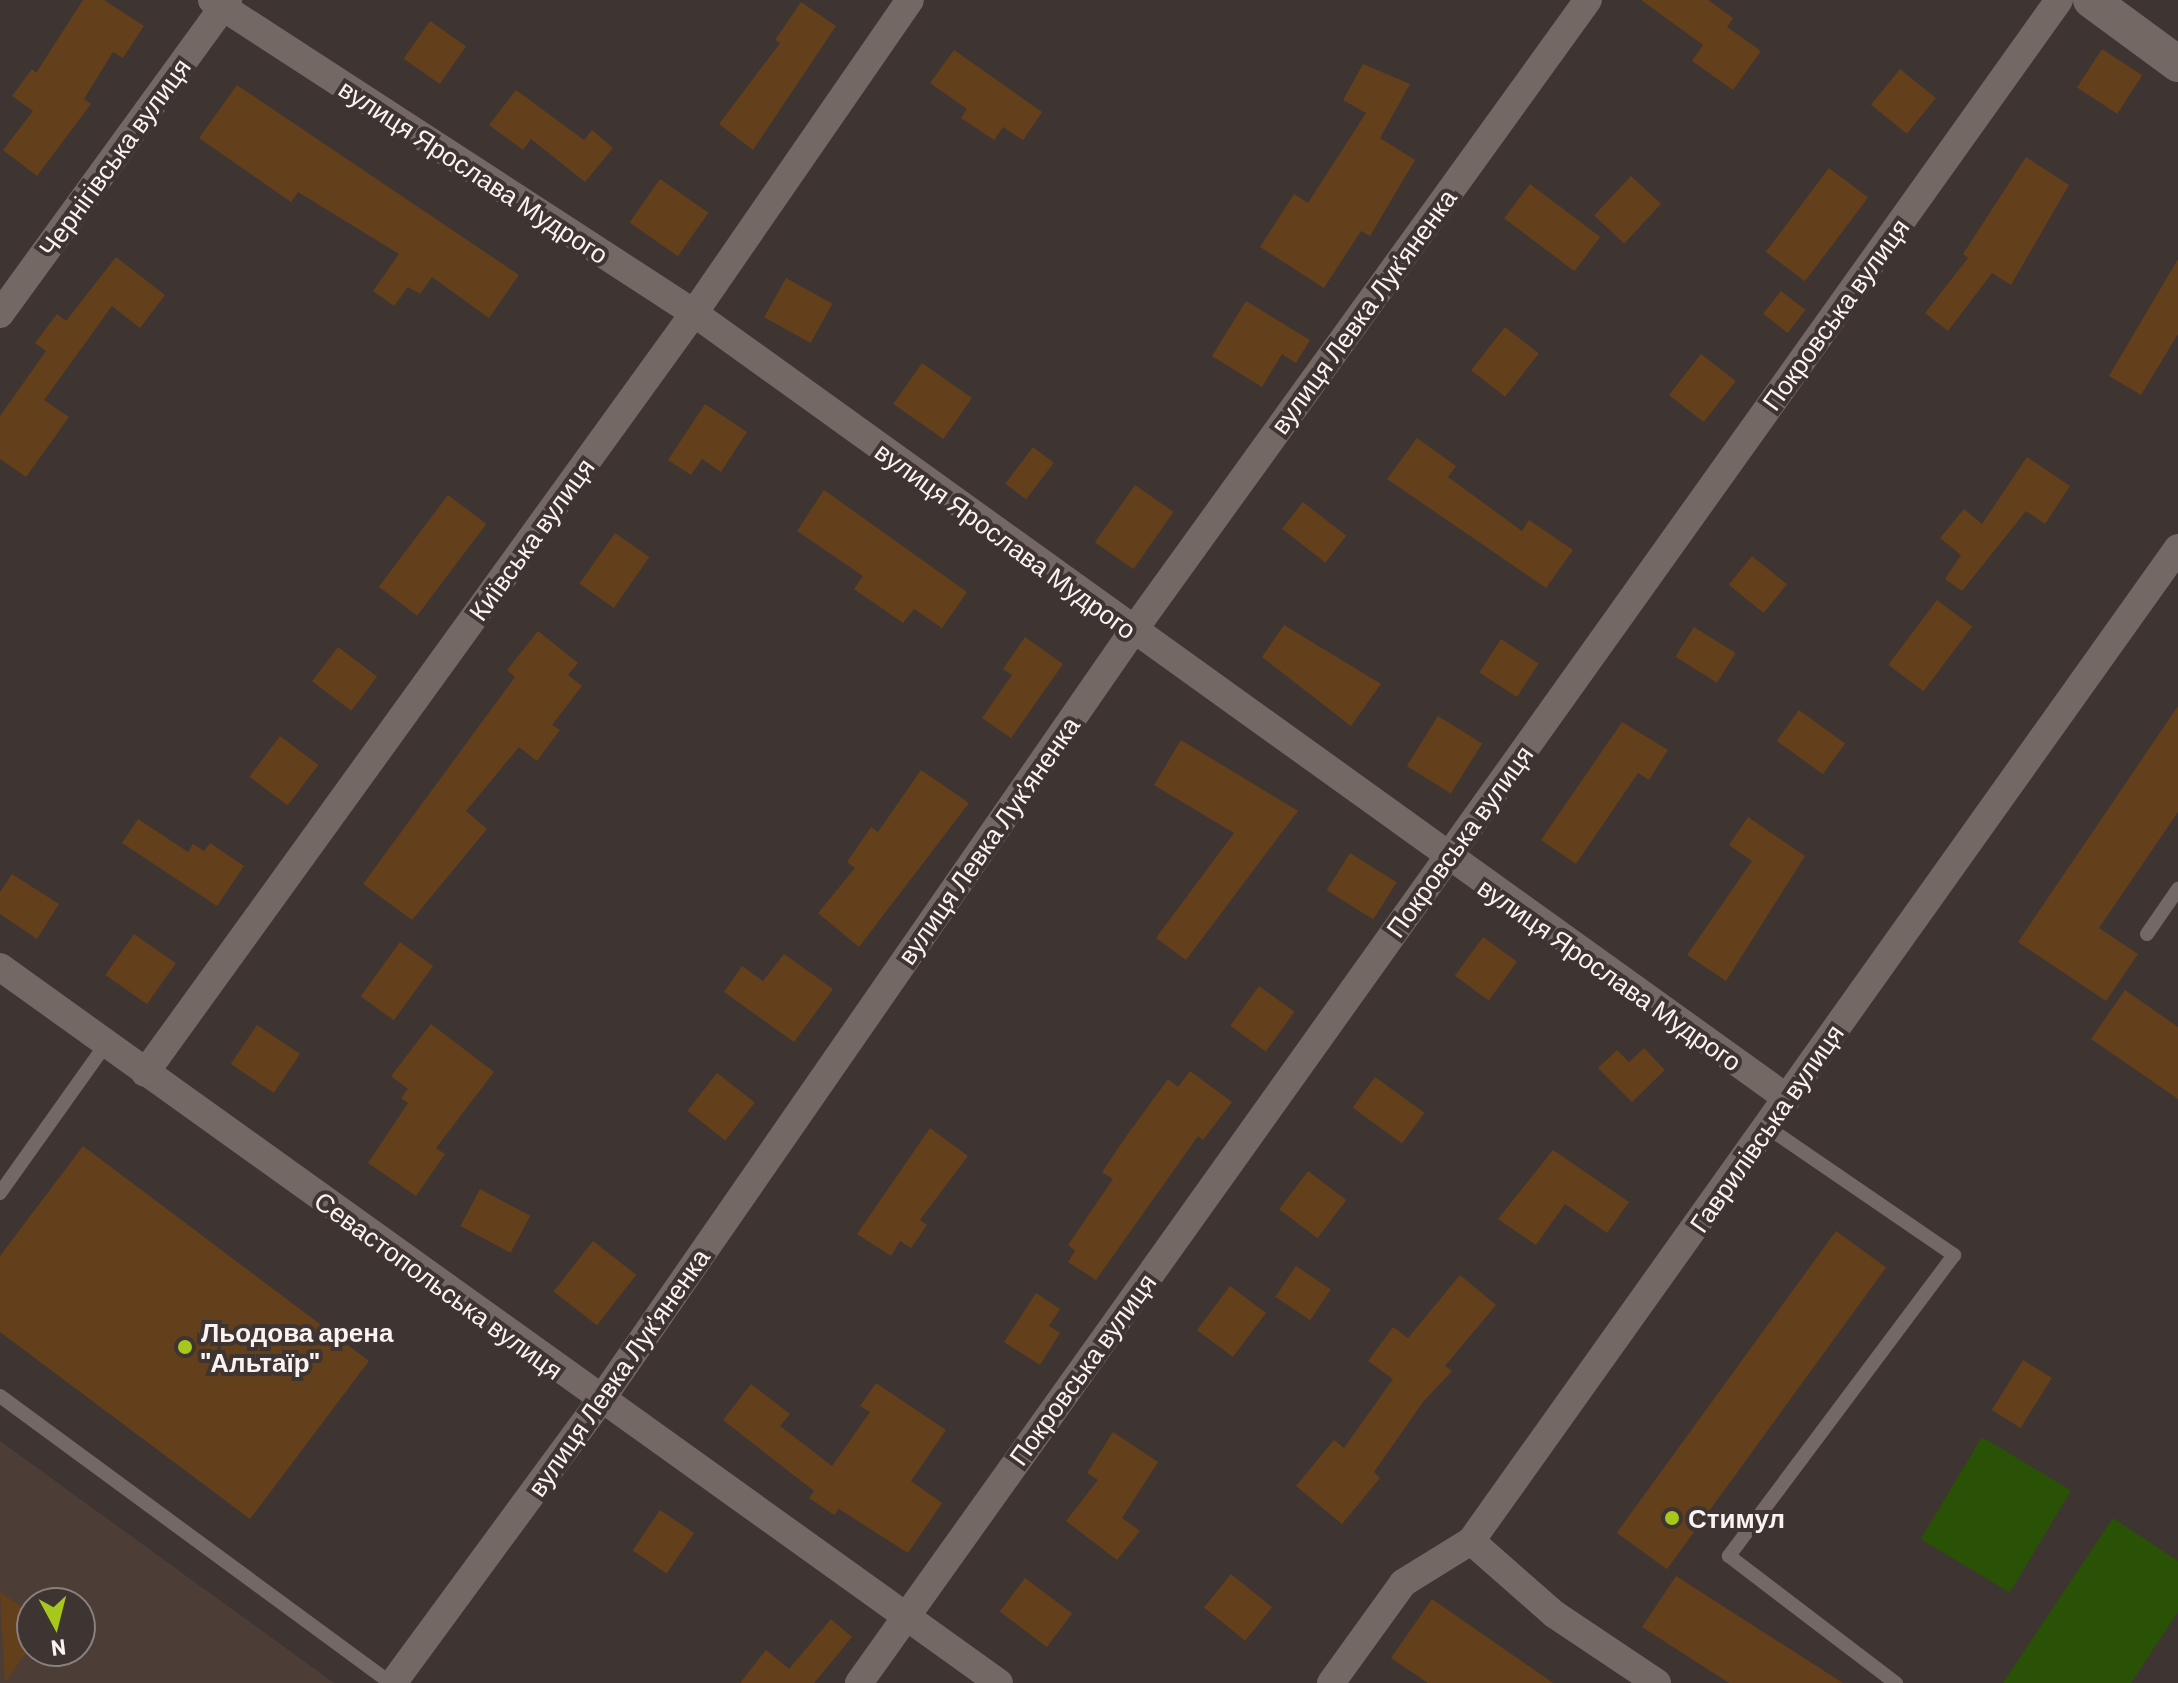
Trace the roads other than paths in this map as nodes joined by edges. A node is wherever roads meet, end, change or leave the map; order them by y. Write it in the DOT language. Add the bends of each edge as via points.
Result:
graph roads {
  1 [pos="910,0"];
  2 [pos="1588,0"];
  3 [pos="2059,0"];
  4 [pos="2091,0"];
  5 [pos="221,3"];
  6 [pos="2178,64"];
  7 [pos="694,313"];
  8 [pos="0,314"];
  9 [pos="2174,561"];
  10 [pos="1133,631"];
  11 [pos="1447,858"];
  12 [pos="2178,889"];
  13 [pos="2147,934"];
  14 [pos="0,967"];
  15 [pos="106,1044"];
  16 [pos="145,1073"];
  17 [pos="1787,1098"];
  18 [pos="1767,1127"];
  19 [pos="0,1193"];
  20 [pos="0,1396"];
  21 [pos="600,1401"];
  22 [pos="1471,1541"];
  23 [pos="904,1619"];
  24 [pos="392,1683"];
  25 [pos="859,1683"];
  26 [pos="999,1683"];
  27 [pos="1331,1683"];
  28 [pos="1657,1683"];
  29 [pos="1896,1683"];
  1 -- 7 [label="street, Київська вулиця"];
  2 -- 10 [label="street, вулиця Левка Лук'яненка"];
  3 -- 11 [label="street, Покровська вулиця"];
  4 -- 6 [label="street"];
  5 -- 7 [label="street, вулиця Ярослава Мудрого"];
  5 -- 8 [label="street, Чернігівська вулиця"];
  7 -- 10 [label="street, вулиця Ярослава Мудрого"];
  7 -- 16 [label="street, Київська вулиця"];
  9 -- 17 [label="street, Гаврилівська вулиця"];
  10 -- 11 [label="street, вулиця Ярослава Мудрого"];
  10 -- 21 [label="street, вулиця Левка Лук'яненка"];
  11 -- 17 [label="street, вулиця Ярослава Мудрого"];
  11 -- 23 [label="street, Покровська вулиця"];
  12 -- 13 [label="lane"];
  14 -- 15 [label="street, Севастопольська вулиця"];
  15 -- 16 [label="street, Севастопольська вулиця"];
  15 -- 19 [label="lane"];
  16 -- 21 [label="street, Севастопольська вулиця"];
  17 -- 18 [label="street, Гаврилівська вулиця"];
  18 -- 22 [label="street, Гаврилівська вулиця"];
  18 -- 29 [label="lane" via="1954,1255 1729,1556"];
  20 -- 24 [label="lane"];
  21 -- 23 [label="street, Севастопольська вулиця"];
  21 -- 24 [label="street, вулиця Левка Лук'яненка"];
  22 -- 27 [label="street, Гаврилівська вулиця" via="1403,1583"];
  22 -- 28 [label="street" via="1554,1614"];
  23 -- 25 [label="street, Покровська вулиця"];
  23 -- 26 [label="street, Севастопольська вулиця"];
}
